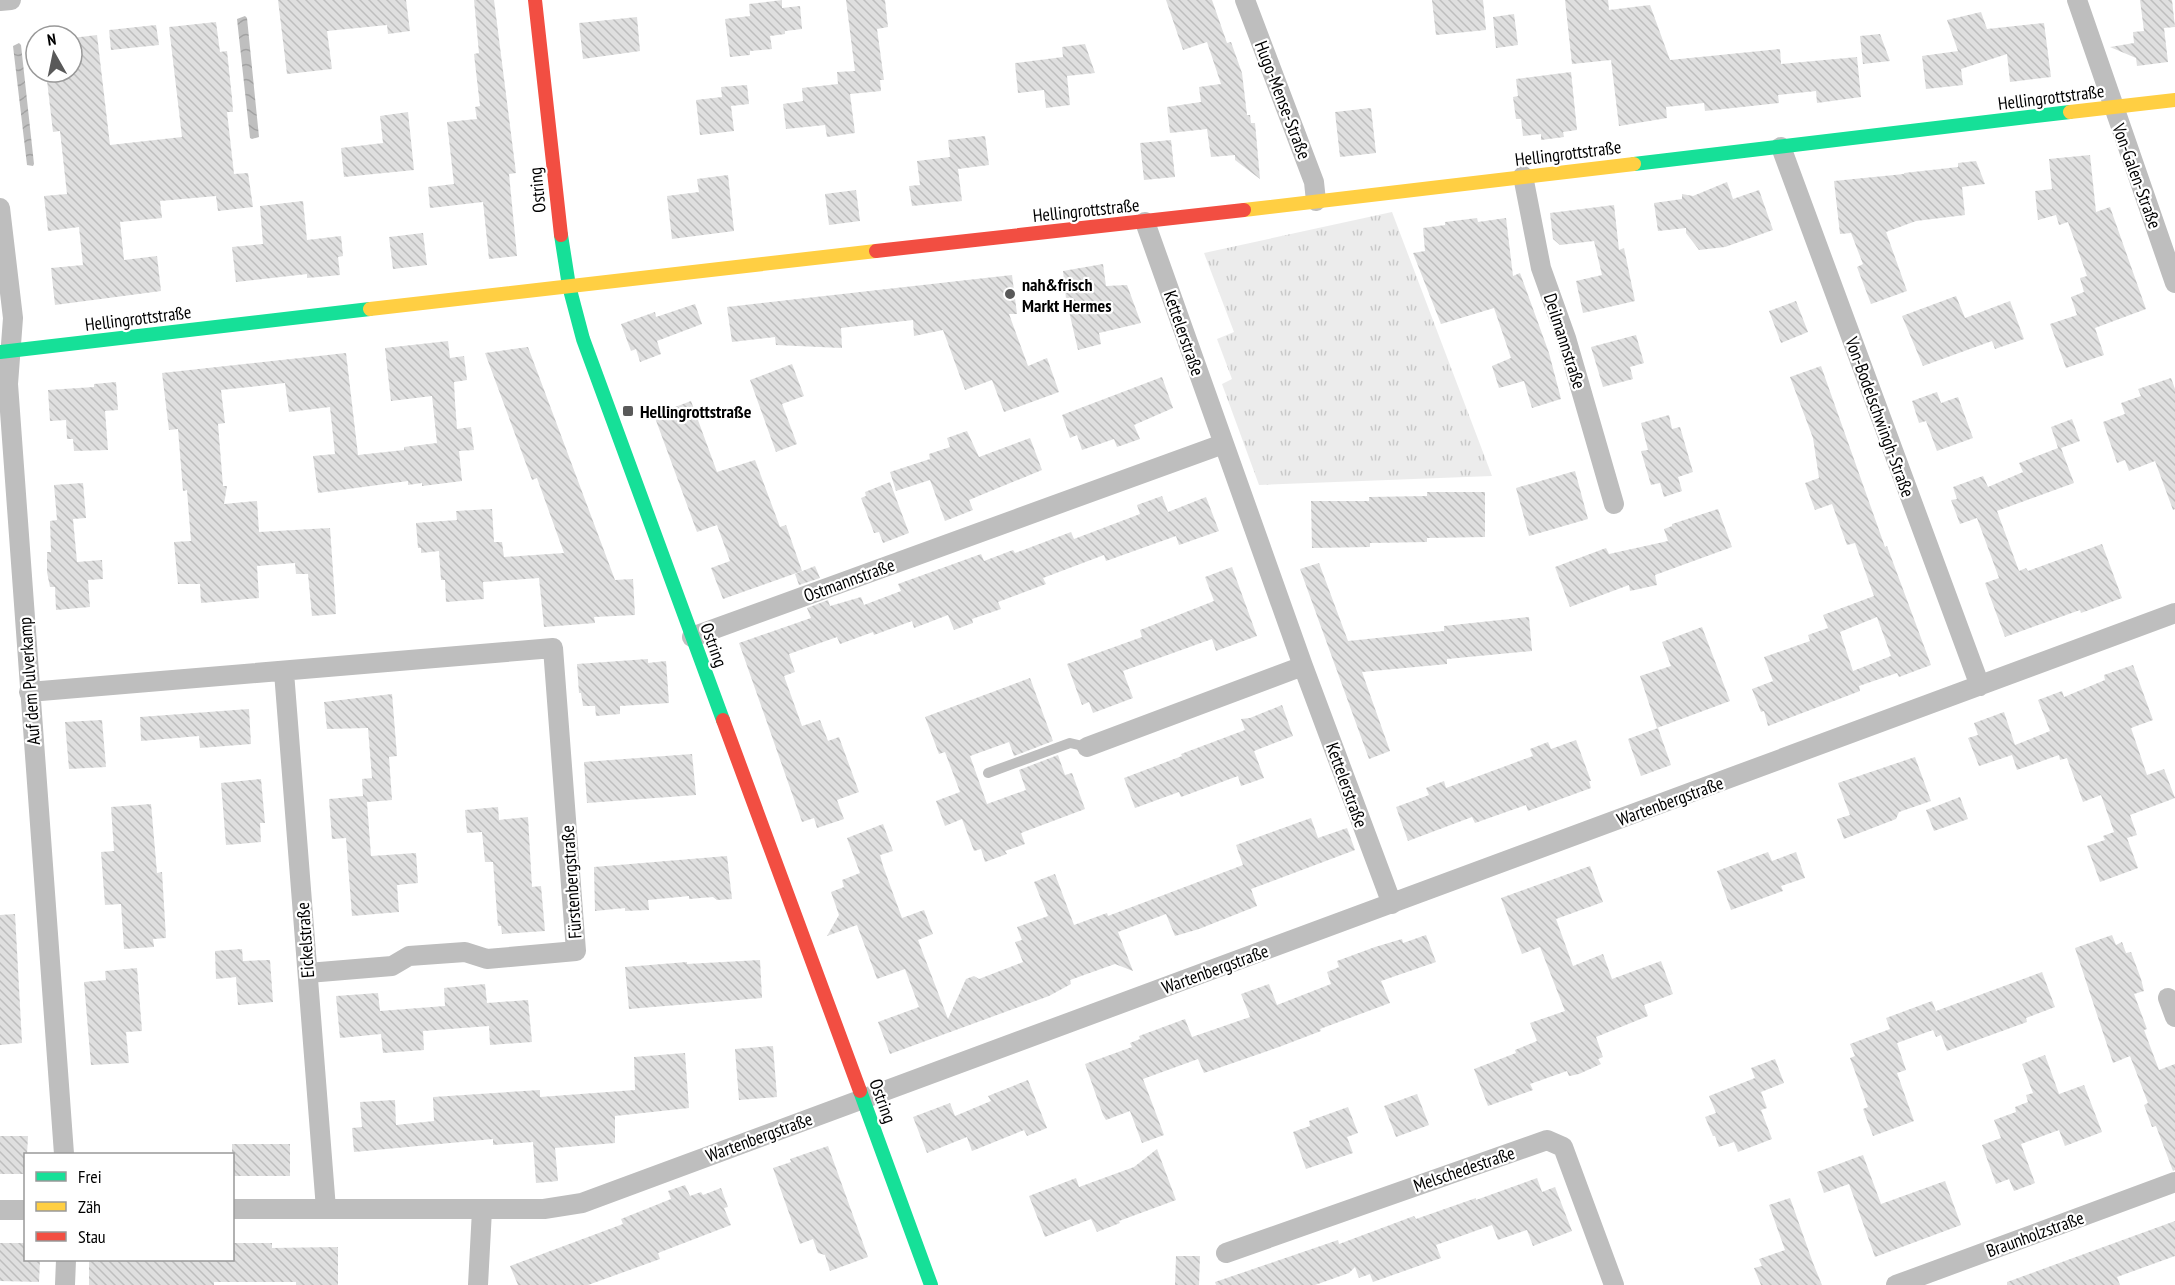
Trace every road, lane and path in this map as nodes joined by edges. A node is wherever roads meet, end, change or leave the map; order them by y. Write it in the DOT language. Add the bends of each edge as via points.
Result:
graph roads {
  1 [pos="11,0"];
  2 [pos="535,0"];
  3 [pos="1245,0"];
  4 [pos="2077,0"];
  5 [pos="0,1"];
  6 [pos="2175,100"];
  7 [pos="2113,108"];
  8 [pos="1781,147"];
  9 [pos="1523,176"];
  10 [pos="1316,201"];
  11 [pos="0,208"];
  12 [pos="1145,222"];
  13 [pos="2175,283"];
  14 [pos="569,286"];
  15 [pos="5,352"];
  16 [pos="1223,444"];
  17 [pos="1614,504"];
  18 [pos="2175,613"];
  19 [pos="692,637"];
  20 [pos="1303,666"];
  21 [pos="284,672"];
  22 [pos="1980,686"];
  23 [pos="30,692"];
  24 [pos="1087,747"];
  25 [pos="988,773"];
  26 [pos="1392,904"];
  27 [pos="308,973"];
  28 [pos="2168,998"];
  29 [pos="2175,1017"];
  30 [pos="863,1098"];
  31 [pos="64,1153"];
  32 [pos="2175,1182"];
  33 [pos="234,1209"];
  34 [pos="326,1209"];
  35 [pos="0,1210"];
  36 [pos="24,1210"];
  37 [pos="482,1210"];
  38 [pos="1226,1253"];
  39 [pos="66,1261"];
  40 [pos="65,1285"];
  41 [pos="478,1285"];
  42 [pos="931,1285"];
  43 [pos="1614,1285"];
  44 [pos="1896,1285"];
  1 -- 5 [label="street"];
  2 -- 14 [label="street, Ostring"];
  3 -- 10 [label="street, Hugo-Mense-Straße" via="1314,182"];
  4 -- 7 [label="street, Von-Galen-Straße"];
  6 -- 7 [label="street, Hellingrottstraße"];
  7 -- 8 [label="street, Hellingrottstraße"];
  7 -- 13 [label="street, Von-Galen-Straße"];
  8 -- 9 [label="street, Hellingrottstraße"];
  8 -- 22 [label="street, Von-Bodelschwingh-Straße"];
  9 -- 10 [label="street, Hellingrottstraße"];
  9 -- 17 [label="street, Deilmannstraße" via="1541,268"];
  10 -- 12 [label="street, Hellingrottstraße"];
  11 -- 15 [label="street, Auf dem Pulverkamp" via="13,318"];
  12 -- 14 [label="street, Hellingrottstraße"];
  12 -- 16 [label="street, Kettelerstraße"];
  14 -- 15 [label="street, Hellingrottstraße"];
  14 -- 19 [label="street, Ostring" via="583,339"];
  15 -- 23 [label="street, Auf dem Pulverkamp"];
  16 -- 19 [label="street, Ostmannstraße"];
  16 -- 20 [label="street, Kettelerstraße"];
  18 -- 22 [label="street, Wartenbergstraße"];
  19 -- 30 [label="street, Ostring"];
  20 -- 24 [label="street"];
  20 -- 26 [label="street, Kettelerstraße"];
  21 -- 23 [label="street"];
  21 -- 27 [label="street, Eickelstraße"];
  21 -- 27 [label="street, Fürstenbergstraße" via="553,648 576,951 487,959 465,952 409,956 392,966"];
  22 -- 26 [label="street, Wartenbergstraße"];
  23 -- 31 [label="street, Auf dem Pulverkamp"];
  24 -- 25 [label="lane" via="1070,743"];
  26 -- 30 [label="street, Wartenbergstraße"];
  27 -- 34 [label="street, Eickelstraße"];
  28 -- 29 [label="street"];
  30 -- 37 [label="street, Wartenbergstraße" via="582,1203 544,1209"];
  30 -- 42 [label="street, Ostring"];
  32 -- 44 [label="street, Braunholzstraße"];
  33 -- 34 [label="street, Wartenbergstraße"];
  34 -- 37 [label="street, Wartenbergstraße"];
  35 -- 36 [label="street"];
  37 -- 41 [label="street"];
  38 -- 43 [label="street, Melschedestraße" via="1547,1140 1563,1147"];
  39 -- 40 [label="street"];
}
